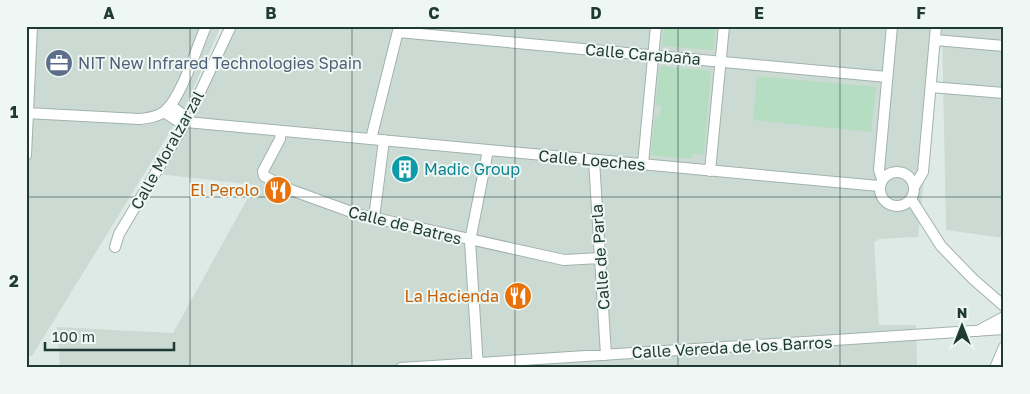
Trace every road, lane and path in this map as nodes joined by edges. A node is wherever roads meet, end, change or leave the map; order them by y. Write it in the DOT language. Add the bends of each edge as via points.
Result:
graph roads {
  1 [pos="32,26"];
  2 [pos="206,26"];
  3 [pos="230,26"];
  4 [pos="656,26"];
  5 [pos="724,26"];
  6 [pos="892,26"];
  7 [pos="936,26"];
  8 [pos="399,29"];
  9 [pos="935,40"];
  10 [pos="1004,46"];
  11 [pos="653,55"];
  12 [pos="720,62"];
  13 [pos="887,77"];
  14 [pos="931,87"];
  15 [pos="1004,93"];
  16 [pos="167,109"];
  17 [pos="27,113"];
  18 [pos="186,122"];
  19 [pos="281,131"];
  20 [pos="371,139"];
  21 [pos="384,140"];
  22 [pos="488,150"];
  23 [pos="26,155"];
  24 [pos="594,160"];
  25 [pos="643,164"];
  26 [pos="710,171"];
  27 [pos="881,183"];
  28 [pos="914,187"];
  29 [pos="911,199"];
  30 [pos="374,218"];
  31 [pos="470,240"];
  32 [pos="115,247"];
  33 [pos="600,258"];
  34 [pos="1004,306"];
  35 [pos="1004,317"];
  36 [pos="1004,329"];
  37 [pos="973,333"];
  38 [pos="1004,347"];
  39 [pos="606,355"];
  40 [pos="478,365"];
  41 [pos="401,368"];
  42 [pos="995,368"];
  1 -- 17 [label="street"];
  2 -- 16 [label="street"];
  3 -- 18 [label="street, Calle Moralzarzal"];
  4 -- 11 [label="street"];
  5 -- 12 [label="street"];
  6 -- 13 [label="street"];
  7 -- 9 [label="street"];
  8 -- 11 [label="street, Calle Carabaña"];
  8 -- 20 [label="street"];
  9 -- 10 [label="street"];
  9 -- 14 [label="street"];
  11 -- 12 [label="street, Calle Carabaña"];
  11 -- 25 [label="street"];
  12 -- 13 [label="street, Calle Carabaña"];
  12 -- 26 [label="street"];
  13 -- 27 [label="street" via="879,170"];
  14 -- 15 [label="street"];
  14 -- 28 [label="street" via="923,172"];
  16 -- 17 [label="street" via="156,116 139,119"];
  16 -- 18 [label="street, Calle Loeches"];
  17 -- 23 [label="street"];
  18 -- 19 [label="street, Calle Loeches"];
  18 -- 32 [label="street, Calle Moralzarzal" via="119,234"];
  19 -- 20 [label="street, Calle Loeches"];
  19 -- 30 [label="street, Calle de Batres" via="263,171 264,176 332,206"];
  20 -- 21 [label="street, Calle Loeches"];
  21 -- 22 [label="street, Calle Loeches"];
  21 -- 30 [label="street"];
  22 -- 24 [label="street, Calle Loeches"];
  22 -- 31 [label="street"];
  24 -- 25 [label="street, Calle Loeches"];
  24 -- 33 [label="street, Calle de Parla"];
  25 -- 26 [label="street, Calle Loeches"];
  26 -- 27 [label="street, Calle Loeches"];
  27 -- 28 [label="street" via="890,173 901,172 910,177"];
  27 -- 29 [label="street" via="881,198 890,206 902,206"];
  28 -- 29 [label="street"];
  29 -- 34 [label="street" via="941,246"];
  30 -- 31 [label="street, Calle de Batres"];
  31 -- 33 [label="street, Calle de Batres" via="564,260"];
  31 -- 40 [label="street"];
  33 -- 39 [label="street, Calle de Parla"];
  35 -- 37 [label="street, Calle Vereda de los Barros"];
  36 -- 37 [label="street, Calle Vereda de los Barros"];
  37 -- 39 [label="street, Calle Vereda de los Barros"];
  38 -- 42 [label="street"];
  39 -- 40 [label="street, Calle Vereda de los Barros"];
  40 -- 41 [label="street, Calle Vereda de los Barros"];
}
